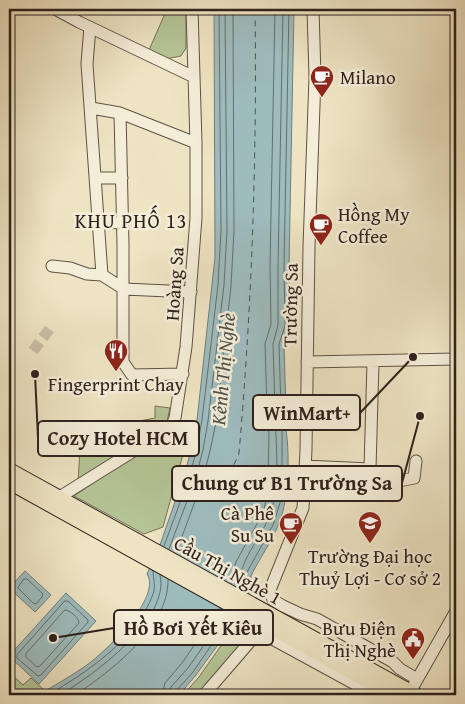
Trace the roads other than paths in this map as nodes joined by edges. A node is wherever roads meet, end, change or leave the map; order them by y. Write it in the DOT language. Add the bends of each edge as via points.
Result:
graph roads {
  1 [pos="55,9"];
  2 [pos="192,9"];
  3 [pos="314,9"];
  4 [pos="90,27"];
  5 [pos="194,77"];
  6 [pos="91,108"];
  7 [pos="120,113"];
  8 [pos="196,143"];
  9 [pos="96,178"];
  10 [pos="122,178"];
  11 [pos="98,222"];
  12 [pos="123,222"];
  13 [pos="52,266"];
  14 [pos="102,275"];
  15 [pos="124,289"];
  16 [pos="191,292"];
  17 [pos="456,359"];
  18 [pos="307,362"];
  19 [pos="373,362"];
  20 [pos="183,374"];
  21 [pos="416,461"];
  22 [pos="305,466"];
  23 [pos="370,469"];
  24 [pos="9,470"];
  25 [pos="9,482"];
  26 [pos="58,498"];
  27 [pos="80,516"];
  28 [pos="456,611"];
  29 [pos="355,668"];
  30 [pos="417,679"];
  31 [pos="412,694"];
  32 [pos="204,695"];
  33 [pos="375,695"];
  34 [pos="393,695"];
  1 -- 4 [label="street"];
  2 -- 5 [label="street, Hoàng Sa"];
  3 -- 18 [label="street, Trường Sa"];
  4 -- 5 [label="street"];
  4 -- 6 [label="street" via="87,64"];
  5 -- 8 [label="street, Hoàng Sa"];
  6 -- 7 [label="street"];
  6 -- 9 [label="street"];
  7 -- 8 [label="street"];
  7 -- 10 [label="street"];
  8 -- 16 [label="street, Hoàng Sa" via="196,218"];
  9 -- 10 [label="street"];
  9 -- 11 [label="street"];
  10 -- 12 [label="street"];
  11 -- 12 [label="street"];
  11 -- 14 [label="street"];
  12 -- 15 [label="street"];
  13 -- 14 [label="street"];
  14 -- 15 [label="street"];
  15 -- 16 [label="street"];
  15 -- 20 [label="street" via="123,362 132,375"];
  16 -- 20 [label="street, Hoàng Sa"];
  17 -- 19 [label="street"];
  18 -- 19 [label="street"];
  18 -- 22 [label="street, Trường Sa"];
  19 -- 23 [label="street"];
  20 -- 26 [label="street, Hoàng Sa" via="175,418 168,429"];
  21 -- 23 [label="street" via="414,478 399,481 379,478"];
  22 -- 23 [label="street"];
  22 -- 30 [label="street, Trường Sa" via="303,508 271,585 271,594 277,603 313,624"];
  24 -- 26 [label="main road"];
  25 -- 27 [label="main road"];
  26 -- 27 [label="main road"];
  27 -- 29 [label="main road, Cầu Thị Nghè 1"];
  28 -- 30 [label="street"];
  29 -- 31 [label="main road"];
  29 -- 34 [label="main road"];
  30 -- 31 [label="street"];
  32 -- 33 [label="street" via="254,637 265,635"];
}
